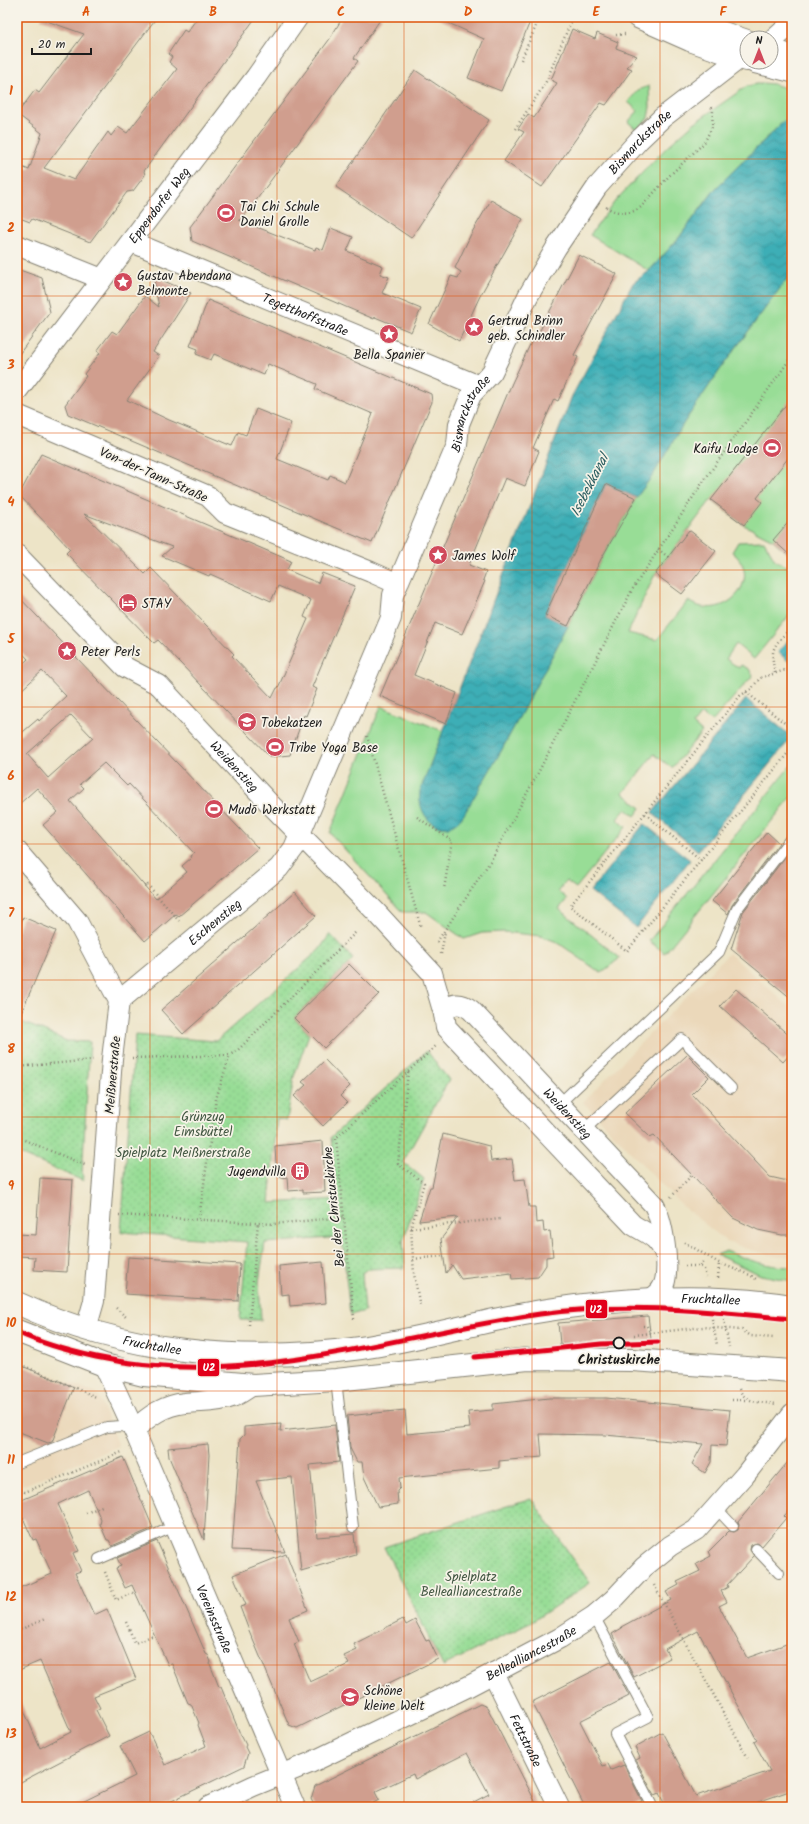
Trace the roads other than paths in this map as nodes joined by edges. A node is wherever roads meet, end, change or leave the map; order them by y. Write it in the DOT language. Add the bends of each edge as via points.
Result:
graph roads {
  1 [pos="298,17"];
  2 [pos="638,17"];
  3 [pos="676,17"];
  4 [pos="792,23"];
  5 [pos="779,35"];
  6 [pos="739,51"];
  7 [pos="779,52"];
  8 [pos="739,53"];
  9 [pos="792,57"];
  10 [pos="739,61"];
  11 [pos="779,66"];
  12 [pos="792,71"];
  13 [pos="132,242"];
  14 [pos="17,245"];
  15 [pos="102,279"];
  16 [pos="479,386"];
  17 [pos="17,391"];
  18 [pos="17,415"];
  19 [pos="17,556"];
  20 [pos="398,584"];
  21 [pos="300,833"];
  22 [pos="792,837"];
  23 [pos="17,851"];
  24 [pos="119,1001"];
  25 [pos="444,1014"];
  26 [pos="731,1088"];
  27 [pos="558,1104"];
  28 [pos="583,1131"];
  29 [pos="671,1260"];
  30 [pos="650,1300"];
  31 [pos="17,1303"];
  32 [pos="787,1309"];
  33 [pos="86,1329"];
  34 [pos="17,1331"];
  35 [pos="731,1357"];
  36 [pos="792,1359"];
  37 [pos="104,1365"];
  38 [pos="792,1371"];
  39 [pos="336,1380"];
  40 [pos="253,1384"];
  41 [pos="792,1414"];
  42 [pos="134,1430"];
  43 [pos="17,1463"];
  44 [pos="716,1509"];
  45 [pos="175,1526"];
  46 [pos="733,1526"];
  47 [pos="353,1527"];
  48 [pos="756,1549"];
  49 [pos="99,1559"];
  50 [pos="779,1573"];
  51 [pos="594,1616"];
  52 [pos="493,1673"];
  53 [pos="281,1775"];
  54 [pos="651,1804"];
  55 [pos="208,1807"];
  56 [pos="295,1807"];
  57 [pos="559,1807"];
  1 -- 13 [label="street, Eppendorfer Weg"];
  2 -- 8 [label="main road" via="690,40"];
  3 -- 6 [label="main road"];
  4 -- 5 [label="street"];
  7 -- 9 [label="main road"];
  10 -- 16 [label="street, Bismarckstraße" via="662,118 601,182 556,248 528,296 492,372"];
  11 -- 12 [label="main road"];
  13 -- 15 [label="street, Eppendorfer Weg"];
  13 -- 16 [label="street, Tegetthoffstraße"];
  14 -- 15 [label="street"];
  15 -- 17 [label="street, Eppendorfer Weg"];
  16 -- 20 [label="street, Bismarckstraße" via="471,395 462,415 456,445"];
  18 -- 20 [label="street, Von-der-Tann-Straße" via="208,496 225,513"];
  19 -- 21 [label="street, Weidenstieg" via="125,667 159,685"];
  20 -- 21 [label="street, Bismarckstraße" via="393,595 391,618"];
  21 -- 24 [label="street, Eschenstieg" via="294,848 279,868"];
  21 -- 25 [label="street, Weidenstieg" via="432,973"];
  22 -- 27 [label="lane" via="737,909 719,952"];
  23 -- 24 [label="street" via="77,921"];
  24 -- 33 [label="street, Meißnerstraße" via="112,1059 94,1300"];
  25 -- 27 [label="street, Weidenstieg" via="452,1005 466,1006"];
  25 -- 29 [label="street, Weidenstieg" via="444,1022 451,1032 633,1225 654,1237"];
  26 -- 28 [label="lane" via="682,1039"];
  27 -- 28 [label="street, Weidenstieg"];
  28 -- 29 [label="street, Weidenstieg" via="654,1205"];
  29 -- 30 [label="street, Weidenstieg" via="665,1283"];
  30 -- 32 [label="main road, Fruchtallee" via="720,1298"];
  30 -- 33 [label="main road, Fruchtallee" via="525,1314 369,1346 313,1353 248,1356 184,1351 136,1343"];
  31 -- 33 [label="main road, Fruchtallee"];
  34 -- 37 [label="main road"];
  35 -- 36 [label="street" via="774,1364"];
  35 -- 38 [label="main road"];
  35 -- 39 [label="main road" via="632,1360 528,1359"];
  37 -- 40 [label="main road" via="144,1375"];
  37 -- 42 [label="street, Vereinsstraße"];
  39 -- 40 [label="main road"];
  39 -- 47 [label="lane"];
  40 -- 42 [label="street" via="233,1397 218,1401 183,1403 161,1409 147,1417"];
  41 -- 44 [label="street, Bellealliancestraße"];
  42 -- 43 [label="lane" via="122,1426 107,1427"];
  42 -- 45 [label="street, Vereinsstraße"];
  44 -- 46 [label="lane"];
  44 -- 51 [label="street, Bellealliancestraße" via="696,1530 670,1546 644,1567"];
  45 -- 49 [label="lane"];
  45 -- 53 [label="street, Vereinsstraße"];
  48 -- 50 [label="lane"];
  51 -- 52 [label="street, Bellealliancestraße" via="560,1638"];
  51 -- 54 [label="lane" via="648,1717 615,1734"];
  52 -- 53 [label="street, Bellealliancestraße"];
  52 -- 57 [label="street, Fettstraße"];
  53 -- 55 [label="street, Bellealliancestraße"];
  53 -- 56 [label="street, Vereinsstraße"];
}
